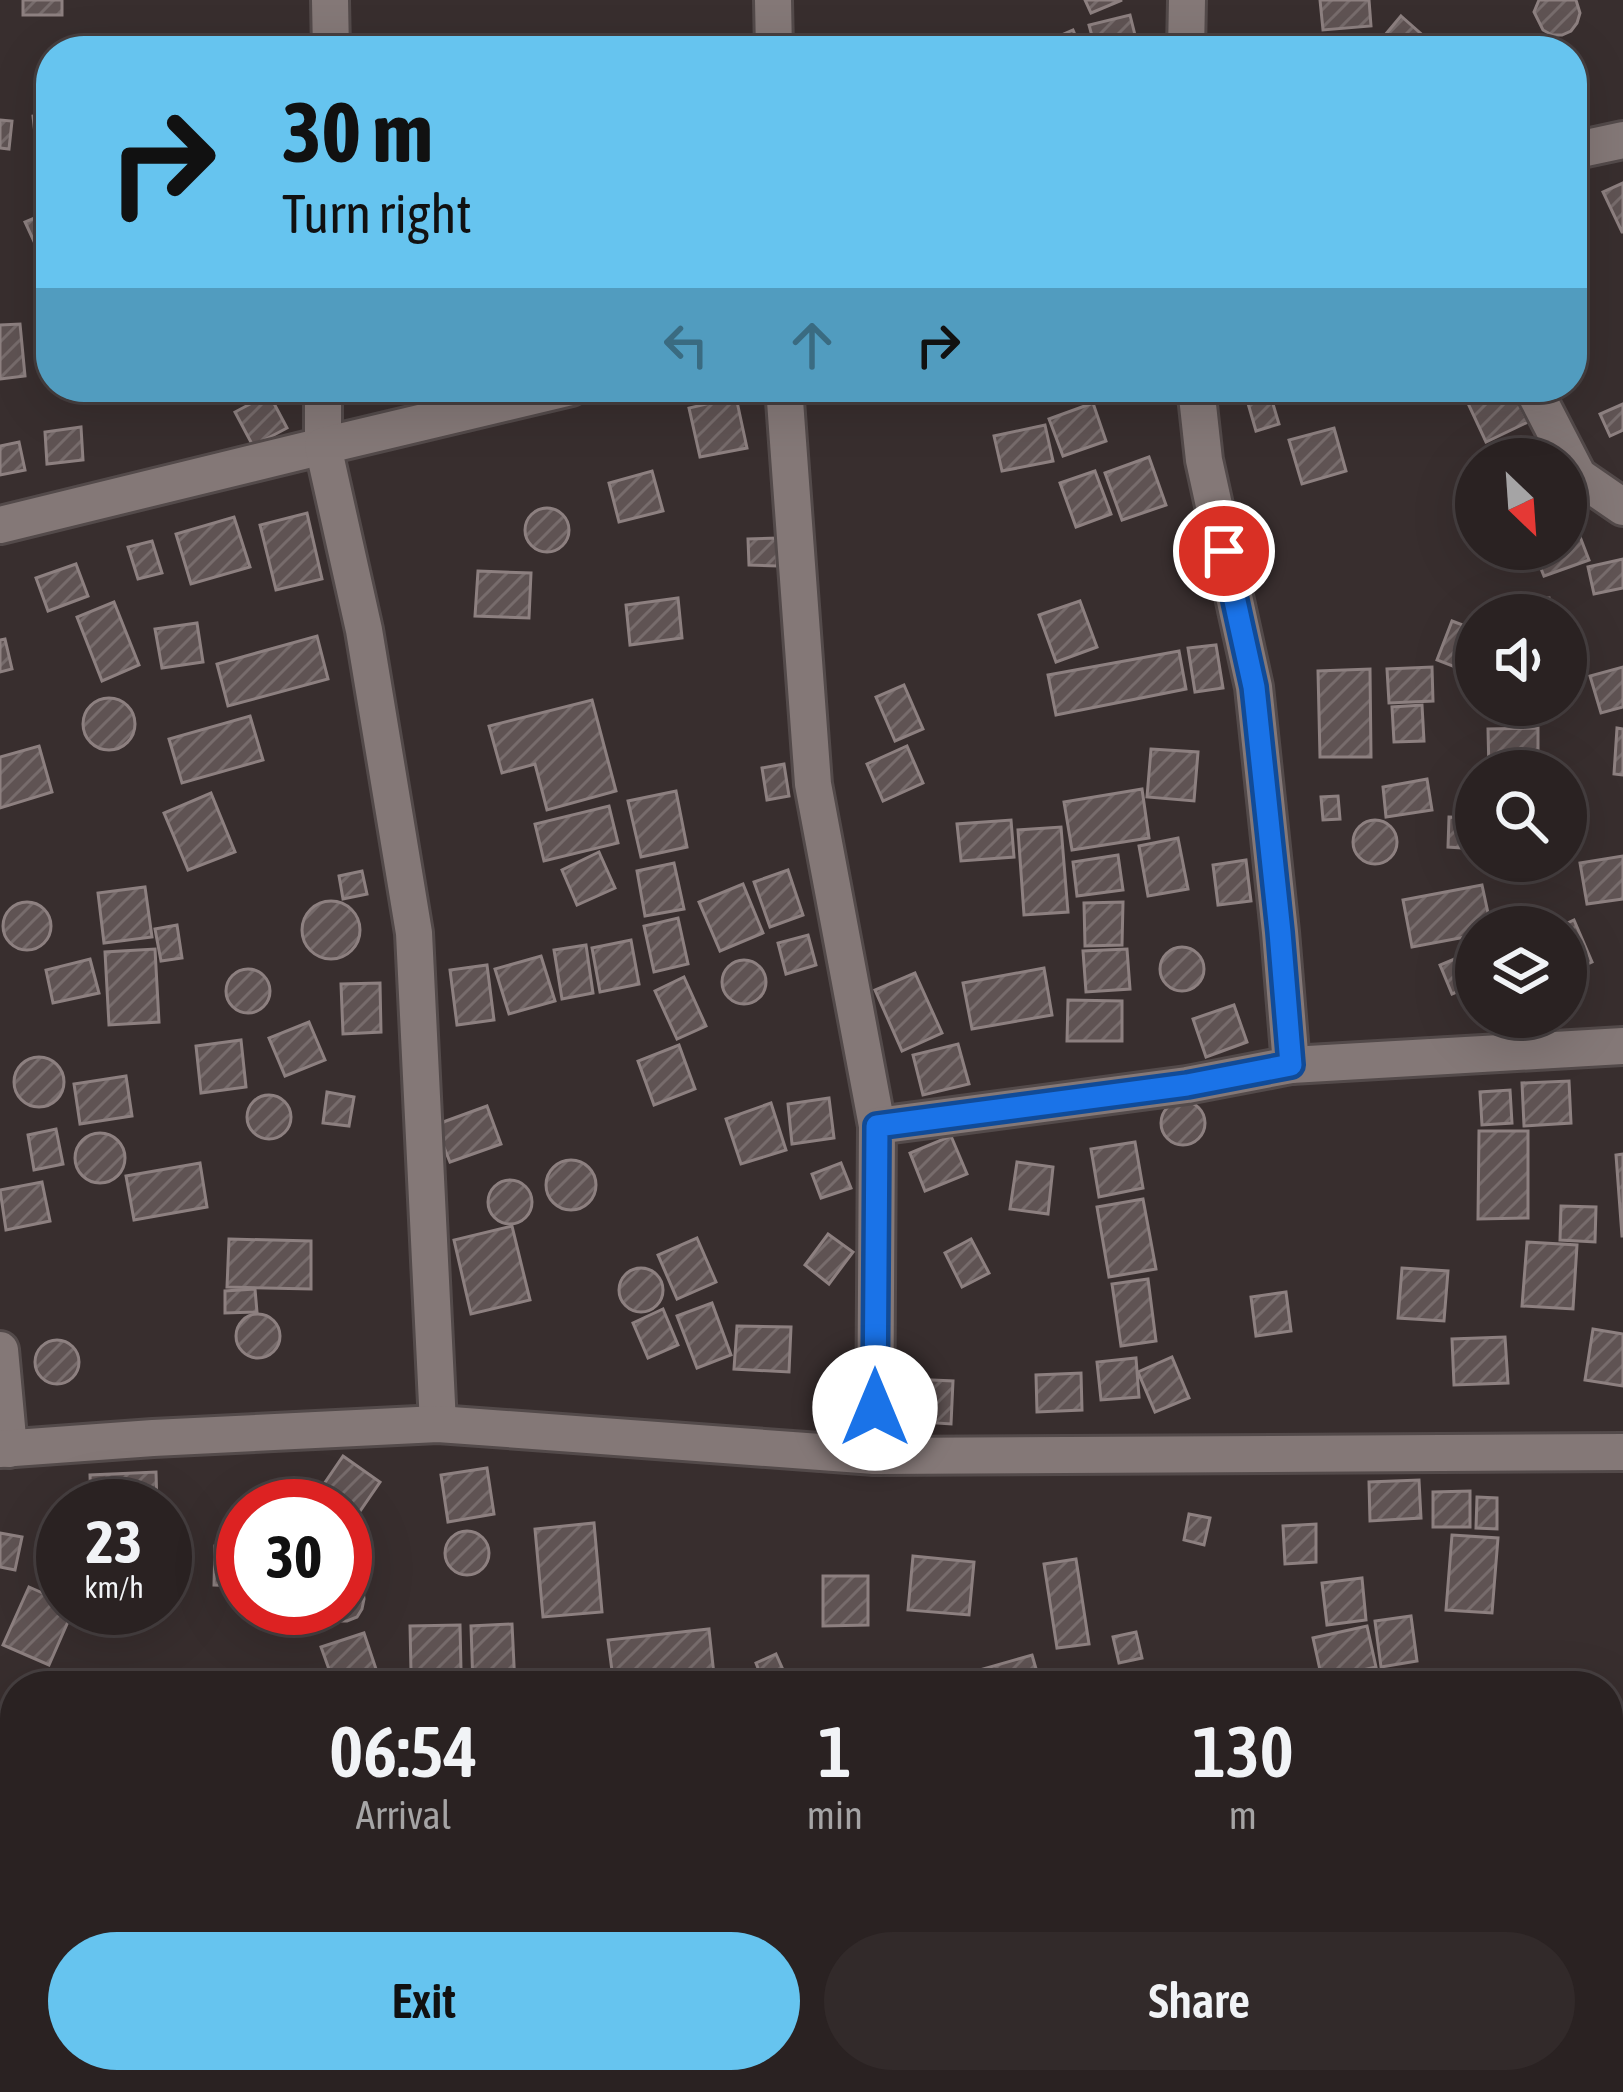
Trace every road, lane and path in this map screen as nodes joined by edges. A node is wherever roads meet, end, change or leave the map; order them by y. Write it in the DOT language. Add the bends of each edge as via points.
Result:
graph roads {
  1 [pos="330,0"];
  2 [pos="773,0"];
  3 [pos="1187,0"];
  4 [pos="331,36"];
  5 [pos="774,36"];
  6 [pos="1186,36"];
  7 [pos="1623,140"];
  8 [pos="1587,148"];
  9 [pos="322,402"];
  10 [pos="508,402"];
  11 [pos="785,402"];
  12 [pos="1198,402"];
  13 [pos="1540,402"];
  14 [pos="323,446"];
  15 [pos="1623,507"];
  16 [pos="0,525"];
  17 [pos="1623,1046"];
  18 [pos="1291,1065"];
  19 [pos="877,1126"];
  20 [pos="0,1350"];
  21 [pos="438,1424"];
  22 [pos="4,1449"];
  23 [pos="1623,1452"];
  24 [pos="875,1456"];
  1 -- 4 [label="street"];
  2 -- 5 [label="street"];
  3 -- 6 [label="street"];
  7 -- 8 [label="street"];
  9 -- 14 [label="street"];
  10 -- 14 [label="street"];
  11 -- 19 [label="street" via="813,784"];
  12 -- 18 [label="street" via="1254,687"];
  13 -- 15 [label="street" via="1578,476"];
  14 -- 16 [label="street"];
  14 -- 21 [label="street" via="364,630 414,933"];
  17 -- 18 [label="street"];
  18 -- 19 [label="street"];
  19 -- 24 [label="street"];
  20 -- 22 [label="street"];
  21 -- 22 [label="street"];
  21 -- 24 [label="street"];
  23 -- 24 [label="street"];
}
